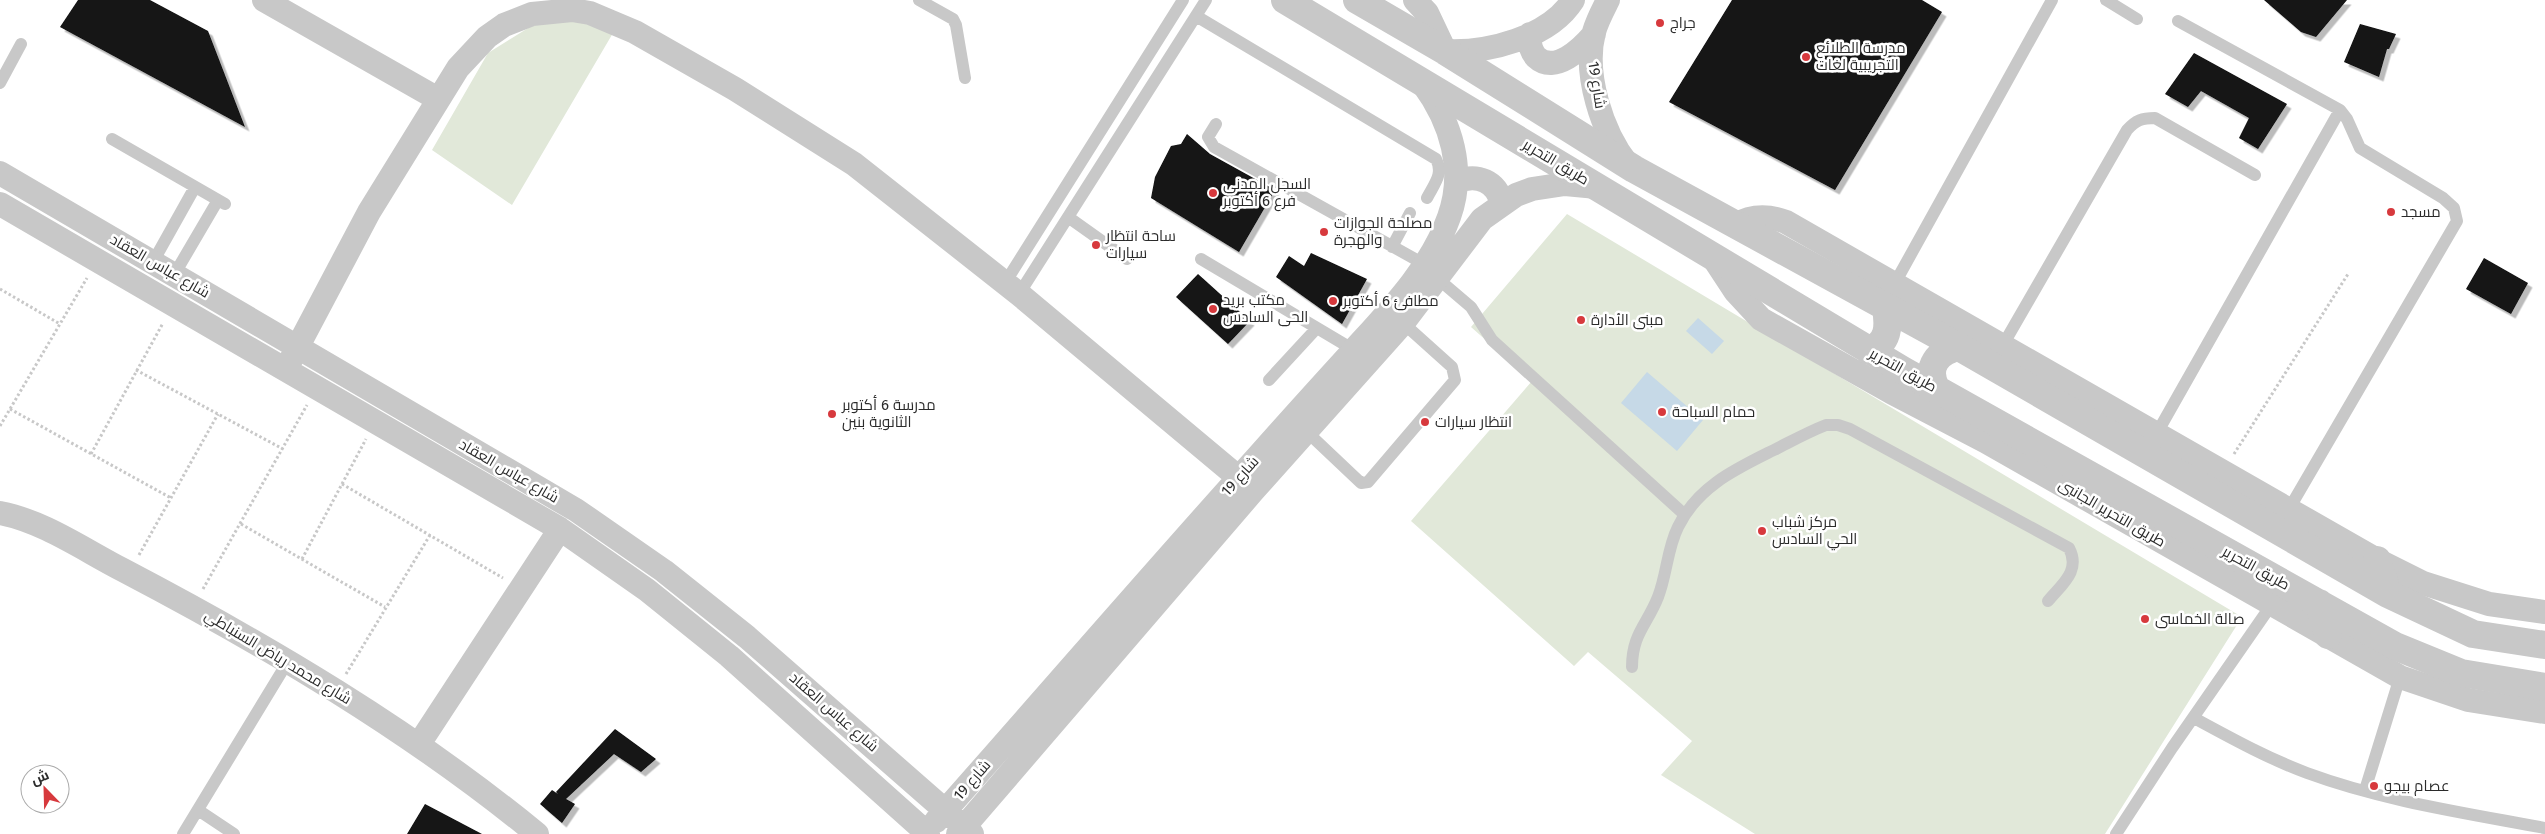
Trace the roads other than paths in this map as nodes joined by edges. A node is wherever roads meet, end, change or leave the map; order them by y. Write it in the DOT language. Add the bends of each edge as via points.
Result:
graph roads {
  1 [pos="264,0"];
  2 [pos="919,0"];
  3 [pos="1183,0"];
  4 [pos="1206,0"];
  5 [pos="1284,0"];
  6 [pos="1357,0"];
  7 [pos="1415,0"];
  8 [pos="1573,0"];
  9 [pos="1608,0"];
  10 [pos="2052,0"];
  11 [pos="2106,0"];
  12 [pos="1196,16"];
  13 [pos="2137,19"];
  14 [pos="2178,21"];
  15 [pos="1530,34"];
  16 [pos="1594,34"];
  17 [pos="21,44"];
  18 [pos="1445,51"];
  19 [pos="965,78"];
  20 [pos="0,83"];
  21 [pos="1424,84"];
  22 [pos="438,99"];
  23 [pos="2340,110"];
  24 [pos="1216,124"];
  25 [pos="112,139"];
  26 [pos="1629,166"];
  27 [pos="0,173"];
  28 [pos="2255,175"];
  29 [pos="1456,182"];
  30 [pos="195,187"];
  31 [pos="1598,187"];
  32 [pos="1426,198"];
  33 [pos="0,204"];
  34 [pos="1502,204"];
  35 [pos="1410,213"];
  36 [pos="1068,217"];
  37 [pos="1392,247"];
  38 [pos="1712,256"];
  39 [pos="1201,259"];
  40 [pos="1127,260"];
  41 [pos="165,270"];
  42 [pos="1431,271"];
  43 [pos="1012,289"];
  44 [pos="1891,296"];
  45 [pos="165,299"];
  46 [pos="1397,317"];
  47 [pos="1316,329"];
  48 [pos="2003,345"];
  49 [pos="296,346"];
  50 [pos="1959,347"];
  51 [pos="1354,350"];
  52 [pos="1870,351"];
  53 [pos="286,369"];
  54 [pos="1269,380"];
  55 [pos="1936,388"];
  56 [pos="1306,431"];
  57 [pos="2157,433"];
  58 [pos="1238,478"];
  59 [pos="2289,509"];
  60 [pos="0,513"];
  61 [pos="1684,515"];
  62 [pos="560,529"];
  63 [pos="2377,560"];
  64 [pos="2388,594"];
  65 [pos="2048,601"];
  66 [pos="2319,602"];
  67 [pos="2272,604"];
  68 [pos="2545,612"];
  69 [pos="2328,636"];
  70 [pos="2545,645"];
  71 [pos="287,663"];
  72 [pos="1632,667"];
  73 [pos="2400,677"];
  74 [pos="2545,687"];
  75 [pos="2545,712"];
  76 [pos="2194,718"];
  77 [pos="419,744"];
  78 [pos="2366,790"];
  79 [pos="198,810"];
  80 [pos="946,810"];
  81 [pos="2545,828"];
  82 [pos="965,832"];
  83 [pos="183,834"];
  84 [pos="234,834"];
  85 [pos="537,834"];
  86 [pos="927,834"];
  87 [pos="2116,834"];
  1 -- 22 [label="street"];
  2 -- 19 [label="lane" via="953,19"];
  3 -- 43 [label="lane"];
  4 -- 12 [label="lane"];
  5 -- 21 [label="street, طريق التحرير"];
  6 -- 18 [label="street"];
  7 -- 18 [label="street" via="1427,13"];
  8 -- 15 [label="street" via="1559,16"];
  9 -- 16 [label="street, شارع 19"];
  10 -- 44 [label="lane"];
  11 -- 13 [label="lane"];
  12 -- 32 [label="lane" via="1436,159 1440,174"];
  12 -- 36 [label="lane"];
  14 -- 23 [label="lane"];
  15 -- 16 [label="street" via="1530,47 1537,57 1554,62 1580,49"];
  15 -- 18 [label="street" via="1488,49"];
  16 -- 26 [label="street, شارع 19" via="1593,74 1601,114 1616,150"];
  17 -- 20 [label="lane"];
  18 -- 26 [label="street"];
  21 -- 29 [label="street, شارع 19" via="1446,122 1453,143"];
  21 -- 31 [label="street, طريق التحرير"];
  22 -- 43 [label="street" via="458,68 487,37 504,25 544,11 590,13 644,36 832,149 876,180"];
  22 -- 49 [label="street" via="369,212"];
  23 -- 57 [label="lane"];
  23 -- 59 [label="lane" via="2360,148 2443,198 2454,208 2457,221"];
  24 -- 37 [label="lane" via="1208,137 1214,147"];
  25 -- 30 [label="lane"];
  26 -- 44 [label="street" via="1735,225"];
  27 -- 41 [label="street, شارع عباس العقاد"];
  28 -- 48 [label="lane" via="2155,118 2134,122"];
  29 -- 34 [label="street" via="1470,178 1485,181 1497,190"];
  29 -- 42 [label="street, شارع 19" via="1450,215"];
  30 -- 41 [label="lane"];
  30 -- 41 [label="lane" via="221,202"];
  31 -- 34 [label="street, شارع 19" via="1548,185 1516,195"];
  31 -- 38 [label="street, طريق التحرير"];
  33 -- 45 [label="street, شارع عباس العقاد"];
  34 -- 42 [label="street, شارع 19" via="1482,219"];
  35 -- 37 [label="lane"];
  36 -- 40 [label="lane"];
  36 -- 43 [label="lane"];
  37 -- 42 [label="lane"];
  38 -- 52 [label="street, طريق التحرير"];
  38 -- 67 [label="street, طريق التحرير الجانبى" via="1734,291 1761,319 1985,441"];
  39 -- 47 [label="lane"];
  41 -- 45 [label="street"];
  41 -- 49 [label="street, شارع عباس العقاد"];
  42 -- 46 [label="street, شارع 19"];
  42 -- 61 [label="lane" via="1471,306 1492,340"];
  43 -- 58 [label="street"];
  44 -- 48 [label="street"];
  44 -- 50 [label="street"];
  44 -- 52 [label="street" via="1886,336"];
  45 -- 53 [label="street, شارع عباس العقاد"];
  46 -- 51 [label="street, شارع 19"];
  46 -- 56 [label="street, شارع 19"];
  46 -- 56 [label="lane" via="1452,367 1455,380 1368,482 1361,483"];
  47 -- 51 [label="lane"];
  47 -- 54 [label="lane"];
  48 -- 57 [label="street"];
  49 -- 53 [label="street"];
  49 -- 80 [label="street, شارع عباس العقاد" via="576,510 664,570 747,636"];
  50 -- 55 [label="street" via="1944,352 1934,362 1931,376"];
  50 -- 64 [label="street"];
  51 -- 58 [label="street, شارع 19"];
  52 -- 55 [label="street, طريق التحرير"];
  53 -- 62 [label="street, شارع عباس العقاد"];
  55 -- 66 [label="street, طريق التحرير"];
  56 -- 82 [label="street, شارع 19"];
  57 -- 59 [label="street"];
  58 -- 80 [label="street, شارع 19"];
  59 -- 63 [label="street"];
  60 -- 71 [label="street, شارع محمد رياض السنباطي" via="35,524 129,573"];
  61 -- 65 [label="lane" via="1719,479 1814,430 1838,425 2069,548 2073,556 2073,571"];
  61 -- 72 [label="lane" via="1672,541 1659,596 1634,644"];
  62 -- 77 [label="street"];
  62 -- 86 [label="street, شارع عباس العقاد" via="647,590 729,656"];
  63 -- 64 [label="street"];
  63 -- 68 [label="street" via="2423,583 2489,604"];
  64 -- 70 [label="street" via="2473,634"];
  66 -- 69 [label="street"];
  66 -- 74 [label="street, طريق التحرير" via="2395,646 2461,673"];
  67 -- 69 [label="street, طريق التحرير الجانبى"];
  67 -- 76 [label="lane"];
  69 -- 73 [label="street, طريق التحرير الجانبى"];
  71 -- 77 [label="street, شارع محمد رياض السنباطي" via="336,690"];
  71 -- 79 [label="lane"];
  73 -- 75 [label="street, طريق التحرير الجانبى" via="2468,700"];
  73 -- 78 [label="lane"];
  76 -- 78 [label="lane" via="2257,752 2308,773"];
  76 -- 87 [label="lane"];
  77 -- 85 [label="street, شارع محمد رياض السنباطي"];
  78 -- 81 [label="lane" via="2415,803"];
  79 -- 83 [label="lane"];
  79 -- 84 [label="lane"];
  80 -- 82 [label="street, شارع عباس العقاد"];
  80 -- 86 [label="street, شارع 19"];
}
